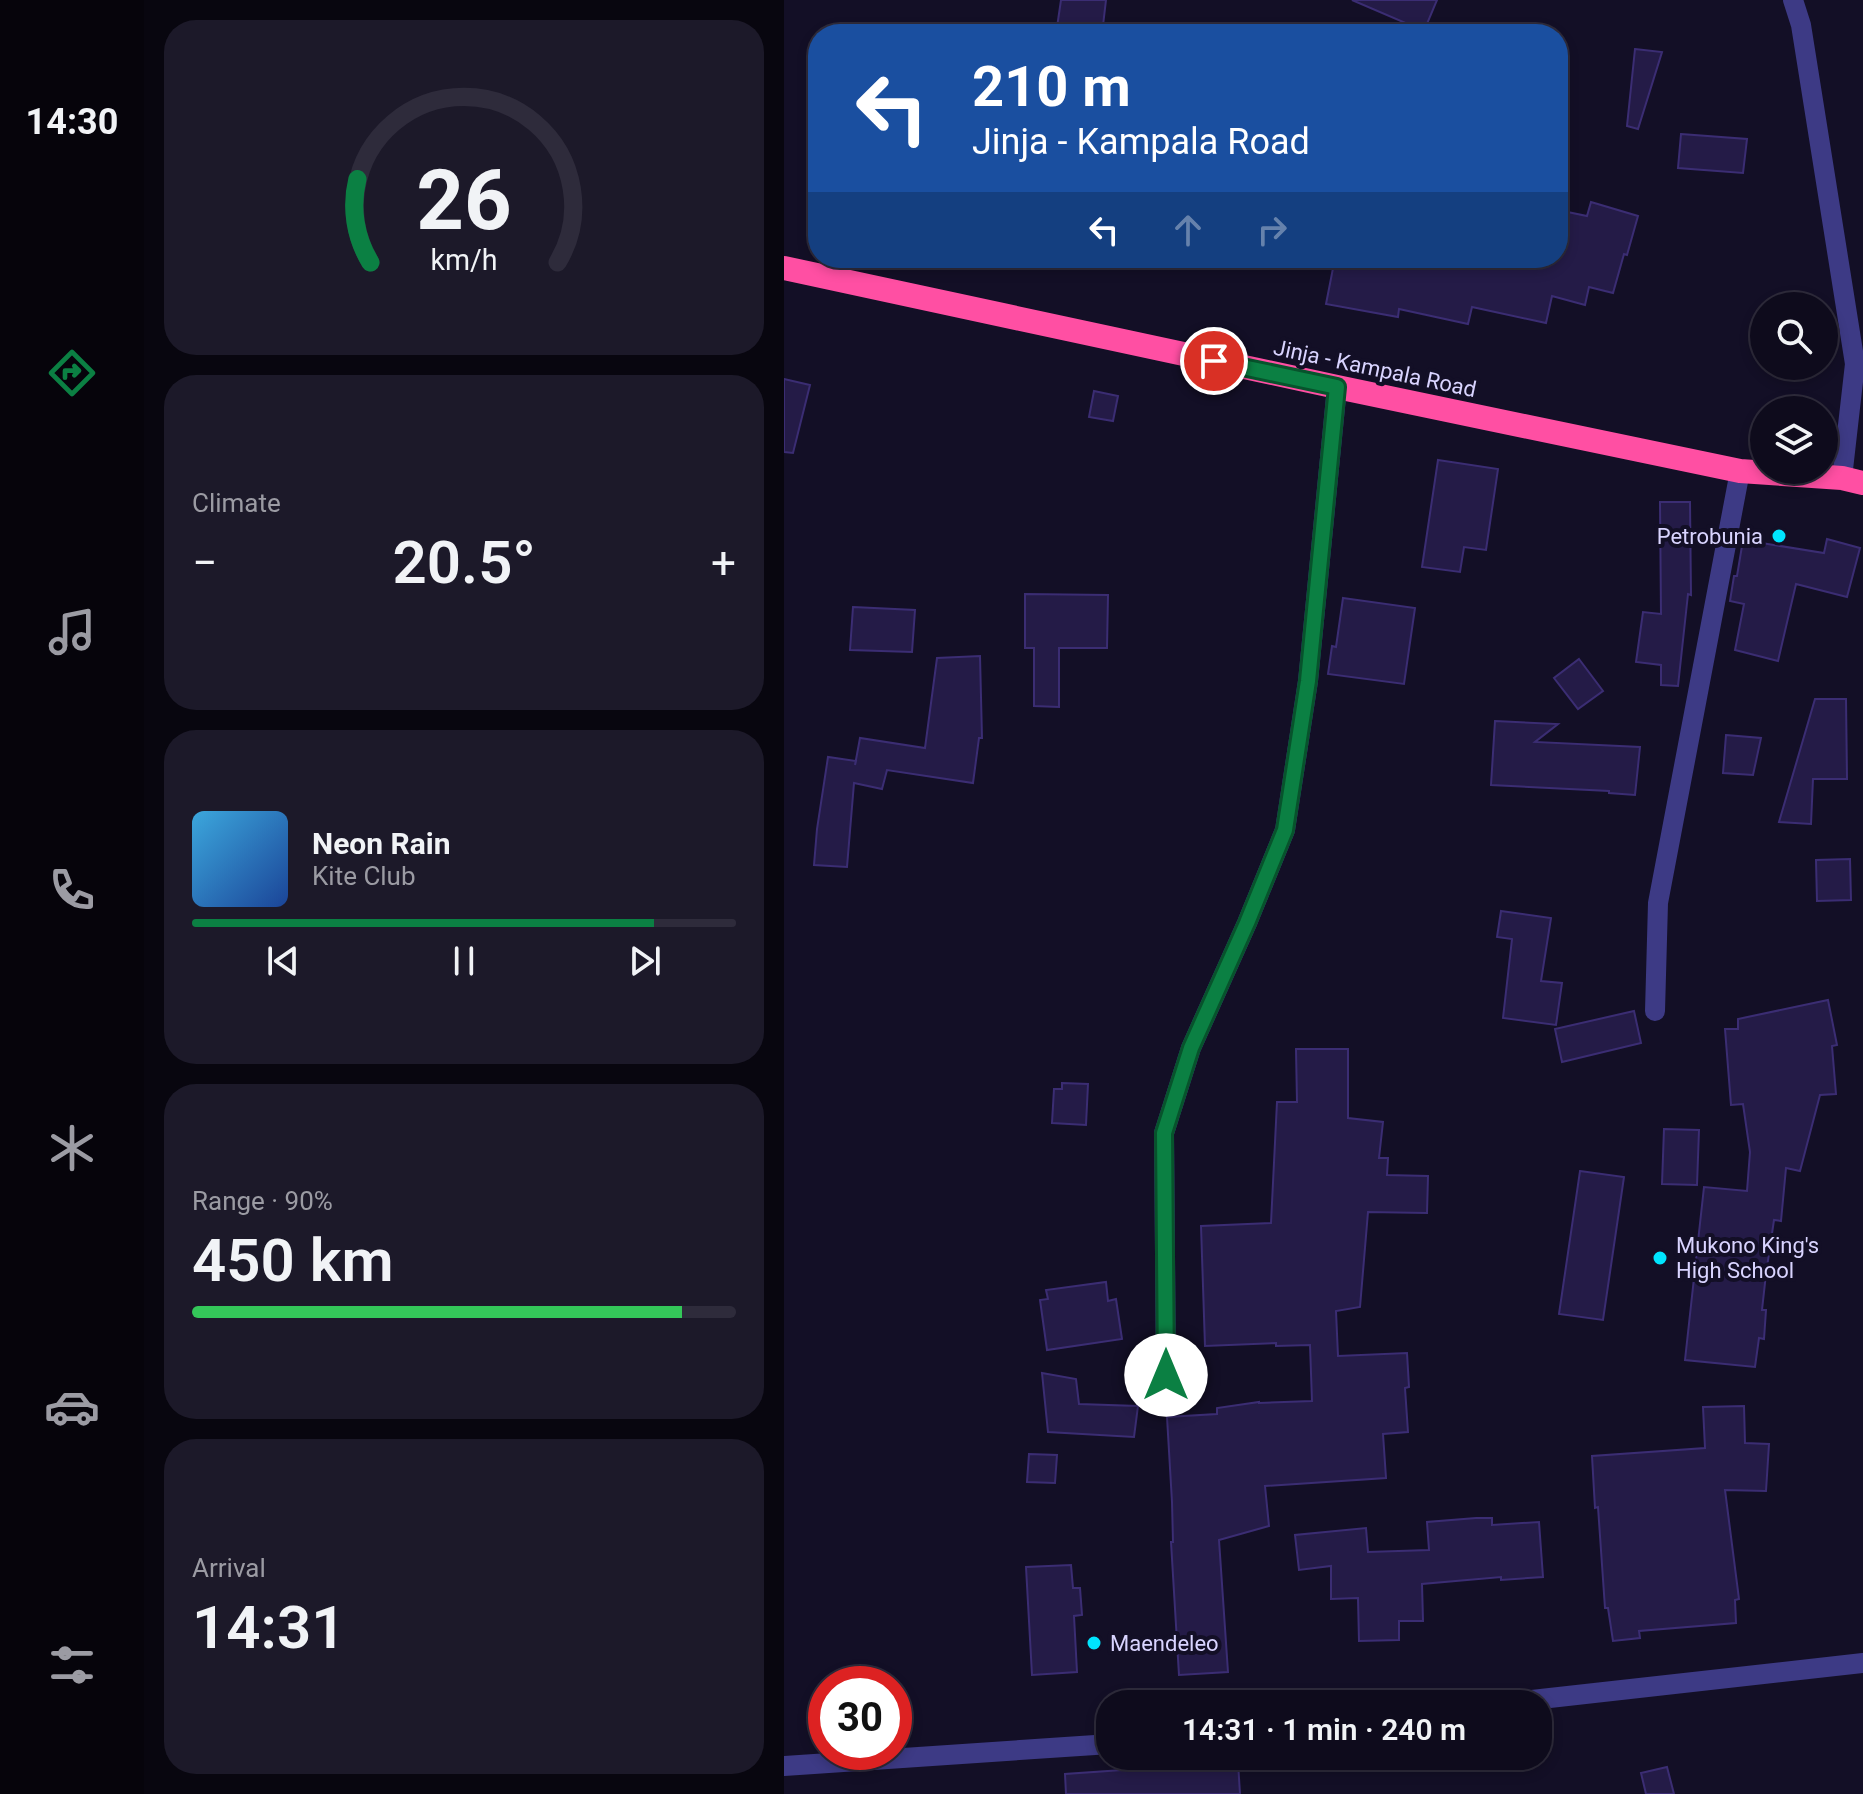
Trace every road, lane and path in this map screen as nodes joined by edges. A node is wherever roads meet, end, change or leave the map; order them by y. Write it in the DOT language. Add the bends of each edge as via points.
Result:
graph roads {
  1 [pos="1793,0"];
  2 [pos="784,268"];
  3 [pos="1337,387"];
  4 [pos="1740,471"];
  5 [pos="1852,481"];
  6 [pos="1655,1011"];
  7 [pos="1166,1375"];
  8 [pos="1863,1663"];
  9 [pos="1552,1698"];
  10 [pos="1096,1745"];
  11 [pos="784,1766"];
  1 -- 5 [label="street" via="1855,364"];
  2 -- 3 [label="highway, Jinja - Kampala Road"];
  3 -- 4 [label="highway, Jinja - Kampala Road"];
  3 -- 7 [label="street" via="1308,681 1285,830 1191,1048 1164,1133"];
  4 -- 5 [label="highway, Jinja - Kampala Road"];
  4 -- 6 [label="street" via="1658,903"];
  8 -- 9 [label="street"];
  10 -- 11 [label="street"];
}
